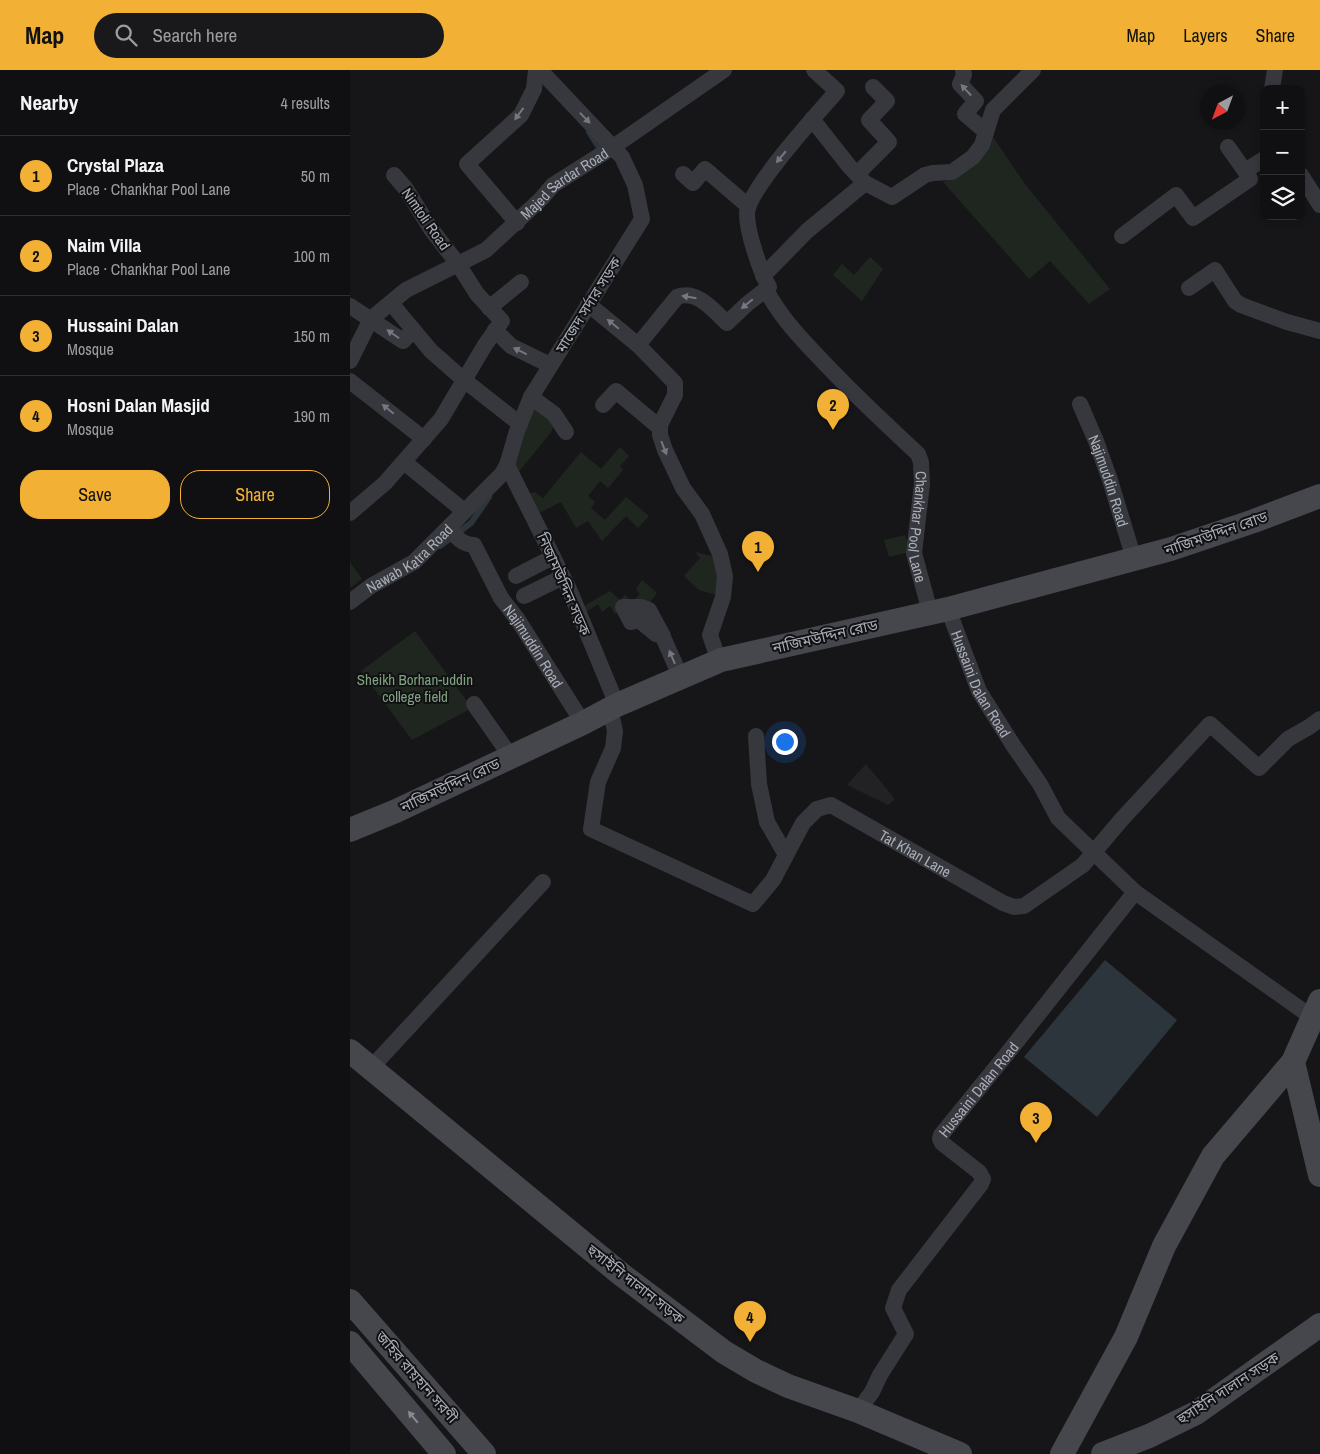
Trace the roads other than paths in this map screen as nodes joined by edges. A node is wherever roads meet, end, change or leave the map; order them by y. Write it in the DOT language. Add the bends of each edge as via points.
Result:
graph roads {
  1 [pos="536,70"];
  2 [pos="540,70"];
  3 [pos="724,70"];
  4 [pos="814,70"];
  5 [pos="963,70"];
  6 [pos="1034,70"];
  7 [pos="1275,70"];
  8 [pos="1273,85"];
  9 [pos="873,87"];
  10 [pos="812,120"];
  11 [pos="986,132"];
  12 [pos="613,146"];
  13 [pos="1228,147"];
  14 [pos="1260,161"];
  15 [pos="1245,171"];
  16 [pos="683,174"];
  17 [pos="394,175"];
  18 [pos="861,179"];
  19 [pos="1305,181"];
  20 [pos="1320,205"];
  21 [pos="748,206"];
  22 [pos="517,223"];
  23 [pos="1122,236"];
  24 [pos="462,262"];
  25 [pos="521,282"];
  26 [pos="765,283"];
  27 [pos="1189,288"];
  28 [pos="391,303"];
  29 [pos="588,304"];
  30 [pos="350,306"];
  31 [pos="489,308"];
  32 [pos="371,319"];
  33 [pos="413,330"];
  34 [pos="496,330"];
  35 [pos="1320,331"];
  36 [pos="638,345"];
  37 [pos="350,361"];
  38 [pos="550,365"];
  39 [pos="464,380"];
  40 [pos="350,381"];
  41 [pos="531,397"];
  42 [pos="1080,404"];
  43 [pos="603,405"];
  44 [pos="520,424"];
  45 [pos="659,427"];
  46 [pos="566,432"];
  47 [pos="424,439"];
  48 [pos="404,462"];
  49 [pos="508,465"];
  50 [pos="1320,496"];
  51 [pos="352,506"];
  52 [pos="464,511"];
  53 [pos="450,526"];
  54 [pos="553,557"];
  55 [pos="1134,559"];
  56 [pos="516,576"];
  57 [pos="563,577"];
  58 [pos="524,596"];
  59 [pos="350,602"];
  60 [pos="939,610"];
  61 [pos="663,636"];
  62 [pos="719,661"];
  63 [pos="681,678"];
  64 [pos="474,704"];
  65 [pos="613,707"];
  66 [pos="1320,718"];
  67 [pos="583,723"];
  68 [pos="756,736"];
  69 [pos="511,757"];
  70 [pos="350,830"];
  71 [pos="1093,854"];
  72 [pos="786,855"];
  73 [pos="543,882"];
  74 [pos="1135,892"];
  75 [pos="1316,1010"];
  76 [pos="350,1051"];
  77 [pos="1293,1062"];
  78 [pos="372,1068"];
  79 [pos="1320,1176"];
  80 [pos="350,1300"];
  81 [pos="1320,1324"];
  82 [pos="350,1343"];
  83 [pos="858,1411"];
  84 [pos="444,1454"];
  85 [pos="484,1454"];
  86 [pos="960,1454"];
  87 [pos="1062,1454"];
  88 [pos="1103,1454"];
  1 -- 22 [label="street, Majed Sardar Road, one-way" via="534,89 521,115 467,164"];
  2 -- 12 [label="street, মাজেদ সর্দার সড়ক, one-way"];
  3 -- 12 [label="street, Majed Sardar Road"];
  4 -- 10 [label="street" via="837,91"];
  11 -- 5 [label="street, one-way" via="962,118 976,101 960,84"];
  6 -- 11 [label="street" via="993,110"];
  7 -- 8 [label="street"];
  9 -- 18 [label="street" via="887,101 869,120 889,142"];
  10 -- 18 [label="street"];
  10 -- 21 [label="street, one-way" via="774,165"];
  11 -- 18 [label="street" via="982,145 973,156 952,172 925,175 892,197"];
  12 -- 22 [label="street, Majed Sardar Road" via="553,185"];
  12 -- 29 [label="street, মাজেদ সর্দার সড়ক" via="635,185 642,220"];
  13 -- 15 [label="street"];
  14 -- 15 [label="street"];
  15 -- 23 [label="street" via="1250,179 1193,218 1176,195"];
  16 -- 21 [label="street" via="693,183 705,169"];
  17 -- 24 [label="street, Nimtoli Road" via="431,229"];
  18 -- 26 [label="street" via="807,231"];
  19 -- 20 [label="street"];
  21 -- 26 [label="street, Chankhar Pool Lane" via="746,214"];
  22 -- 24 [label="street, Majed Sardar Road" via="486,250"];
  24 -- 28 [label="street" via="406,290"];
  24 -- 31 [label="street" via="477,294"];
  25 -- 31 [label="street"];
  26 -- 36 [label="street, one-way" via="727,323 703,300 681,295"];
  26 -- 60 [label="street, Chankhar Pool Lane" via="777,310 798,337 862,403 918,454 922,484 914,552"];
  27 -- 35 [label="street" via="1215,270 1241,305"];
  28 -- 32 [label="street"];
  28 -- 33 [label="street"];
  36 -- 29 [label="street, one-way"];
  29 -- 38 [label="street, মাজেদ সর্দার সড়ক"];
  30 -- 32 [label="street"];
  31 -- 34 [label="street" via="502,321"];
  33 -- 32 [label="street, one-way" via="404,341"];
  32 -- 37 [label="street"];
  33 -- 39 [label="street"];
  38 -- 34 [label="street, one-way" via="511,346"];
  34 -- 39 [label="street"];
  36 -- 45 [label="street" via="675,383 676,395"];
  38 -- 41 [label="street, মাজেদ সর্দার সড়ক"];
  39 -- 44 [label="street"];
  39 -- 47 [label="street" via="441,419"];
  47 -- 40 [label="street, one-way"];
  41 -- 44 [label="street, মাজেদ সর্দার সড়ক"];
  41 -- 46 [label="street" via="554,414"];
  42 -- 55 [label="street, Najimuddin Road" via="1107,472"];
  43 -- 45 [label="street" via="616,391"];
  44 -- 49 [label="street, মাজেদ সর্দার সড়ক"];
  45 -- 62 [label="street, one-way" via="662,445 720,554 725,576 723,597 710,635"];
  47 -- 48 [label="street"];
  48 -- 51 [label="street" via="385,482"];
  48 -- 52 [label="street, Nawab Katra Road"];
  49 -- 52 [label="street, Nawab Katra Road"];
  49 -- 54 [label="street, নিজামউদ্দিন সড়ক"];
  50 -- 55 [label="street, নাজিমউদ্দিন রোড" via="1254,521"];
  52 -- 53 [label="street, Nawab Katra Road"];
  53 -- 59 [label="street, Nawab Katra Road" via="414,562"];
  53 -- 67 [label="street, Najimuddin Road" via="454,535 465,544 474,545 501,598"];
  54 -- 56 [label="street"];
  54 -- 57 [label="street, নিজামউদ্দিন সড়ক"];
  55 -- 60 [label="street, নাজিমউদ্দিন রোড"];
  57 -- 58 [label="street, Najimuddin Road"];
  57 -- 65 [label="street, নিজামউদ্দিন সড়ক"];
  60 -- 62 [label="street, নাজিমউদ্দিন রোড"];
  60 -- 71 [label="street, Hussaini Dalan Road" via="979,691 1040,784 1058,818"];
  63 -- 61 [label="street, one-way"];
  62 -- 63 [label="street, নাজিমউদ্দিন রোড"];
  63 -- 65 [label="street, নাজিমউদ্দিন রোড"];
  64 -- 69 [label="street"];
  65 -- 67 [label="street, নাজিমউদ্দিন রোড"];
  65 -- 72 [label="street, Tat Khan Lane" via="613,748 598,782 591,830 753,904 773,880"];
  66 -- 71 [label="street, Tat Khan Lane" via="1288,739 1259,768 1210,724"];
  67 -- 69 [label="street, নাজিমউদ্দিন রোড"];
  68 -- 72 [label="street" via="767,822"];
  69 -- 70 [label="street, নাজিমউদ্দিন রোড"];
  71 -- 72 [label="street, Tat Khan Lane" via="1083,865 1024,906 1003,903 830,805 817,809 802,823"];
  71 -- 74 [label="street, Hussaini Dalan Road"];
  73 -- 78 [label="street"];
  74 -- 75 [label="street, Hussaini Dalan Road"];
  74 -- 83 [label="street, Hussaini Dalan Road" via="941,1135 942,1143 979,1172 983,1179 899,1290 893,1308 906,1334"];
  75 -- 77 [label="street"];
  76 -- 78 [label="street, হুসাইনি দালান সড়ক"];
  77 -- 79 [label="street"];
  77 -- 87 [label="street" via="1213,1156 1164,1246 1126,1338"];
  78 -- 83 [label="street, হুসাইনি দালান সড়ক" via="622,1275 724,1352 788,1386"];
  80 -- 85 [label="street, জহির রায়হান সরণী"];
  81 -- 88 [label="street, হুসাইনি দালান সড়ক" via="1196,1413"];
  84 -- 82 [label="street, one-way"];
  83 -- 86 [label="street, হুসাইনি দালান সড়ক"];
}
